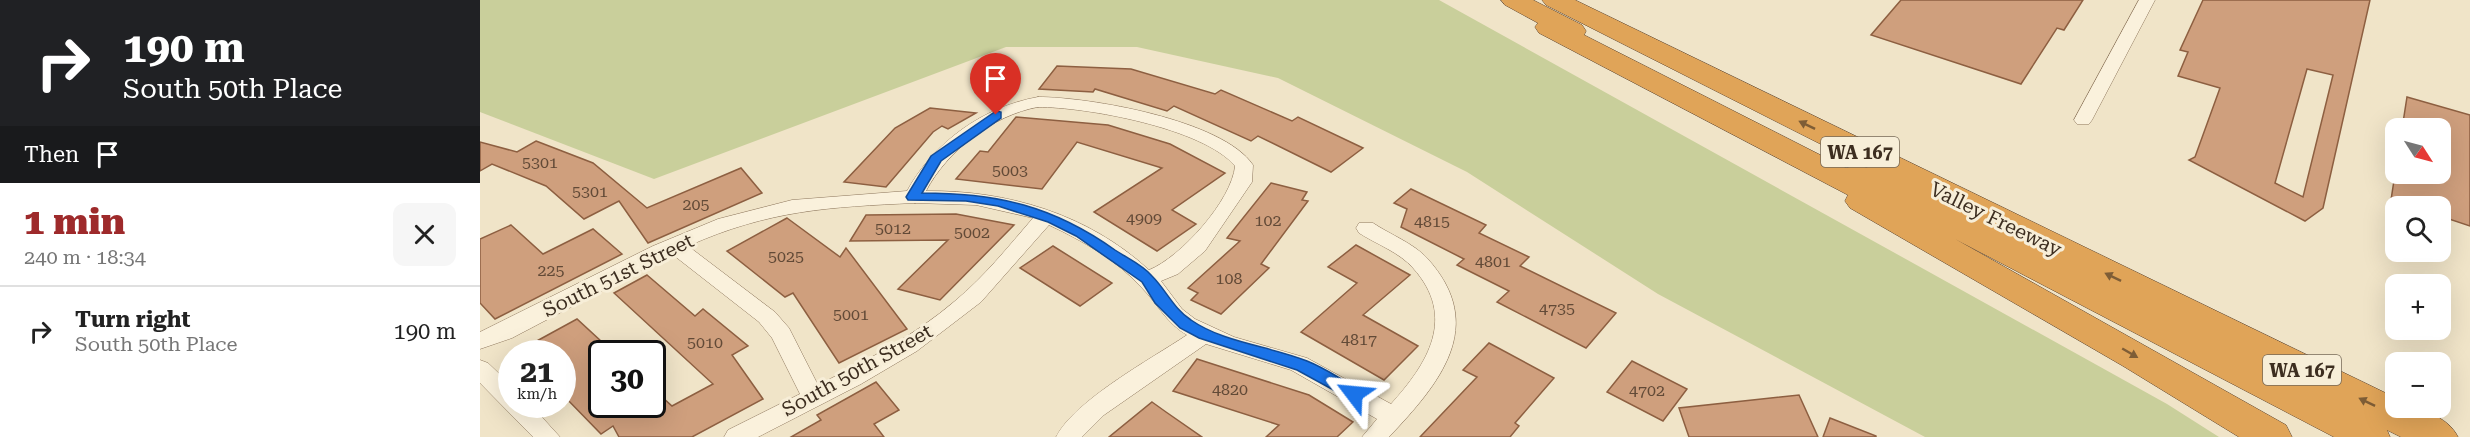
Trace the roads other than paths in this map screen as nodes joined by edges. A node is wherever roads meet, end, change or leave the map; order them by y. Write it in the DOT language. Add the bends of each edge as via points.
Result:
graph roads {
  1 [pos="1496,0"];
  2 [pos="1514,0"];
  3 [pos="1555,0"];
  4 [pos="2147,0"];
  5 [pos="2083,120"];
  6 [pos="1752,134"];
  7 [pos="913,197"];
  8 [pos="1046,216"];
  9 [pos="1366,228"];
  10 [pos="675,246"];
  11 [pos="1147,279"];
  12 [pos="1204,334"];
  13 [pos="480,341"];
  14 [pos="480,369"];
  15 [pos="498,387"];
  16 [pos="813,397"];
  17 [pos="1393,417"];
  18 [pos="529,418"];
  19 [pos="548,437"];
  20 [pos="736,437"];
  21 [pos="1068,437"];
  22 [pos="1374,437"];
  23 [pos="2272,437"];
  24 [pos="2343,437"];
  25 [pos="2370,437"];
  26 [pos="2438,437"];
  1 -- 6 [label="highway, Valley Freeway / WA 167"];
  2 -- 25 [label="highway"];
  26 -- 3 [label="highway, Valley Freeway / WA 167, one-way"];
  4 -- 5 [label="street"];
  6 -- 23 [label="highway, one-way" via="1862,202"];
  6 -- 24 [label="highway, Valley Freeway / WA 167"];
  7 -- 8 [label="street, South 51st Street" via="999,201"];
  7 -- 10 [label="street, South 51st Street" via="795,205 758,213"];
  7 -- 11 [label="street" via="926,171 950,146 1018,105 1077,104 1197,134 1230,149 1244,165 1244,182 1198,246 1171,269"];
  8 -- 11 [label="street, South 51st Street" via="1081,232"];
  8 -- 16 [label="street, South 50th Street" via="986,284 935,328"];
  9 -- 17 [label="street" via="1419,262 1447,308 1449,329 1440,353 1417,391"];
  10 -- 13 [label="street, South 51st Street"];
  10 -- 16 [label="street" via="767,317 781,334"];
  11 -- 12 [label="street, South 51st Street" via="1171,311"];
  12 -- 17 [label="street, South 51st Street" via="1302,366"];
  12 -- 21 [label="street" via="1096,409"];
  14 -- 15 [label="street"];
  16 -- 20 [label="street, South 50th Street"];
  17 -- 22 [label="street"];
  18 -- 19 [label="street"];
}
